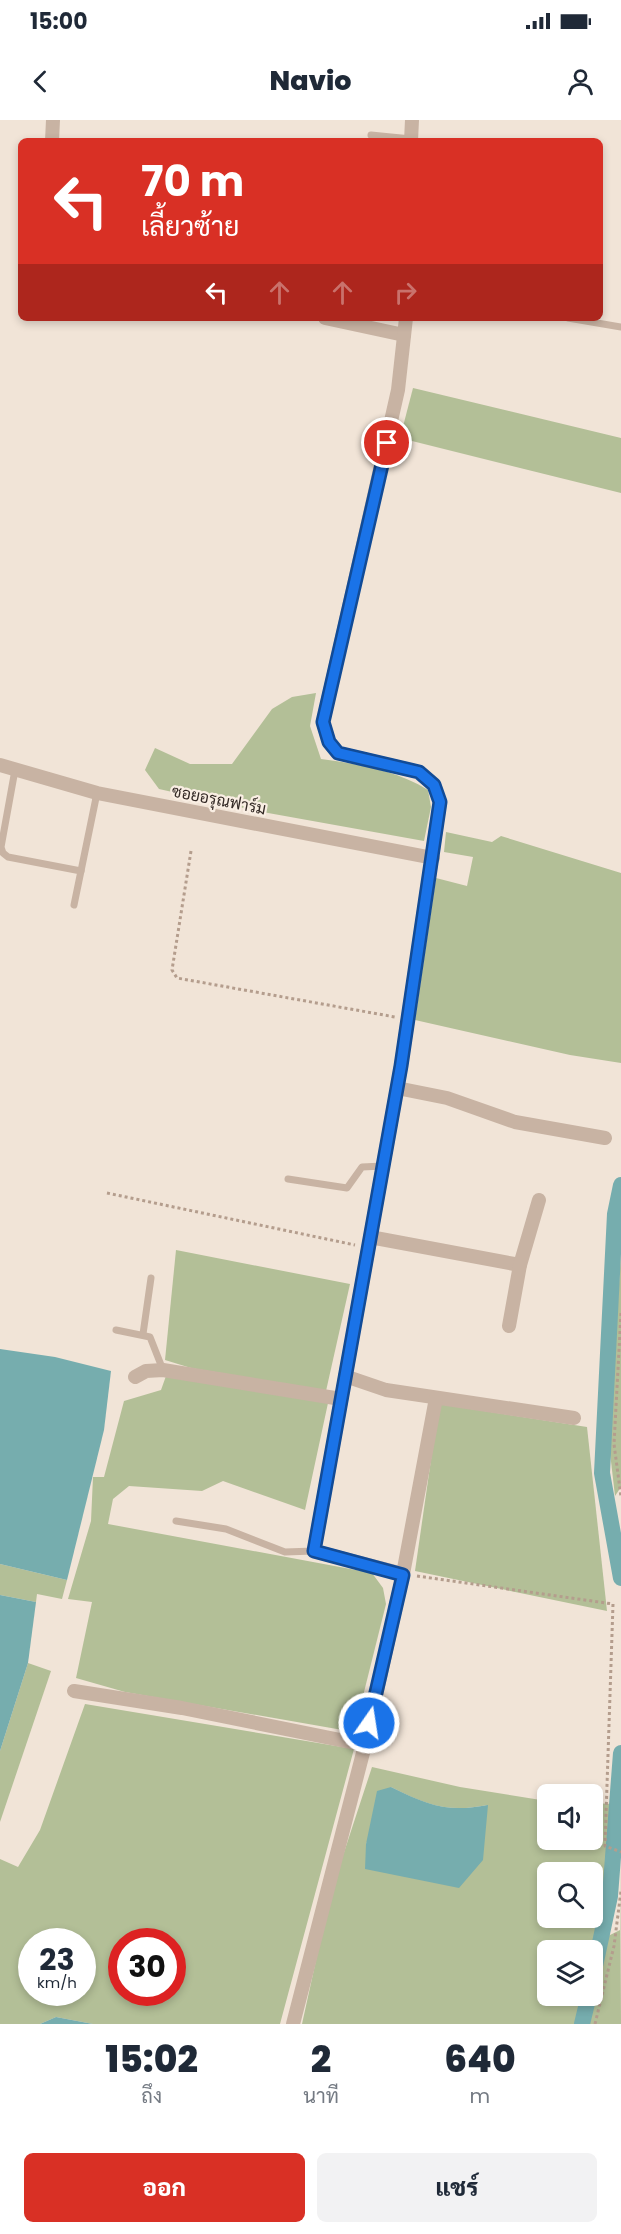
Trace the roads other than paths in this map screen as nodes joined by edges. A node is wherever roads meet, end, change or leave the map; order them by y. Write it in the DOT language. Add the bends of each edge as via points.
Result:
graph roads {
  1 [pos="53,120"];
  2 [pos="412,120"];
  3 [pos="370,135"];
  4 [pos="52,138"];
  5 [pos="395,138"];
  6 [pos="411,138"];
  7 [pos="340,321"];
  8 [pos="406,321"];
  9 [pos="586,321"];
  10 [pos="621,327"];
  11 [pos="404,335"];
  12 [pos="0,765"];
  13 [pos="15,770"];
  14 [pos="97,793"];
  15 [pos="433,858"];
  16 [pos="81,871"];
  17 [pos="74,905"];
  18 [pos="397,1088"];
  19 [pos="605,1138"];
  20 [pos="383,1166"];
  21 [pos="288,1179"];
  22 [pos="539,1200"];
  23 [pos="369,1243"];
  24 [pos="520,1265"];
  25 [pos="151,1278"];
  26 [pos="509,1326"];
  27 [pos="116,1330"];
  28 [pos="143,1334"];
  29 [pos="164,1370"];
  30 [pos="345,1376"];
  31 [pos="135,1377"];
  32 [pos="436,1398"];
  33 [pos="341,1399"];
  34 [pos="574,1418"];
  35 [pos="176,1521"];
  36 [pos="314,1551"];
  37 [pos="403,1575"];
  38 [pos="74,1691"];
  39 [pos="365,1745"];
  40 [pos="293,2024"];
  1 -- 4 [label="street"];
  2 -- 6 [label="street"];
  3 -- 5 [label="lane"];
  7 -- 11 [label="street"];
  8 -- 11 [label="street"];
  9 -- 10 [label="lane"];
  11 -- 15 [label="street" via="392,420 323,722 329,742 338,753 419,772 434,785 440,802"];
  12 -- 13 [label="street, ซอยอรุณฟาร์ม"];
  13 -- 14 [label="street, ซอยอรุณฟาร์ม"];
  13 -- 16 [label="lane" via="3,853"];
  14 -- 15 [label="street, ซอยอรุณฟาร์ม"];
  14 -- 16 [label="lane"];
  15 -- 18 [label="street"];
  16 -- 17 [label="lane"];
  18 -- 19 [label="street" via="447,1098 515,1122"];
  18 -- 20 [label="street"];
  20 -- 21 [label="lane" via="362,1167 347,1188"];
  20 -- 23 [label="street"];
  22 -- 24 [label="street"];
  23 -- 24 [label="street"];
  23 -- 30 [label="street"];
  24 -- 26 [label="street"];
  25 -- 28 [label="lane"];
  27 -- 28 [label="lane"];
  28 -- 29 [label="lane" via="150,1337"];
  29 -- 31 [label="street" via="146,1371"];
  29 -- 33 [label="street"];
  30 -- 32 [label="street" via="386,1390"];
  30 -- 33 [label="street"];
  32 -- 34 [label="street"];
  32 -- 37 [label="street"];
  33 -- 36 [label="street"];
  35 -- 36 [label="lane" via="226,1529 285,1552"];
  36 -- 37 [label="street"];
  37 -- 39 [label="street"];
  38 -- 39 [label="street"];
  39 -- 40 [label="street"];
}
